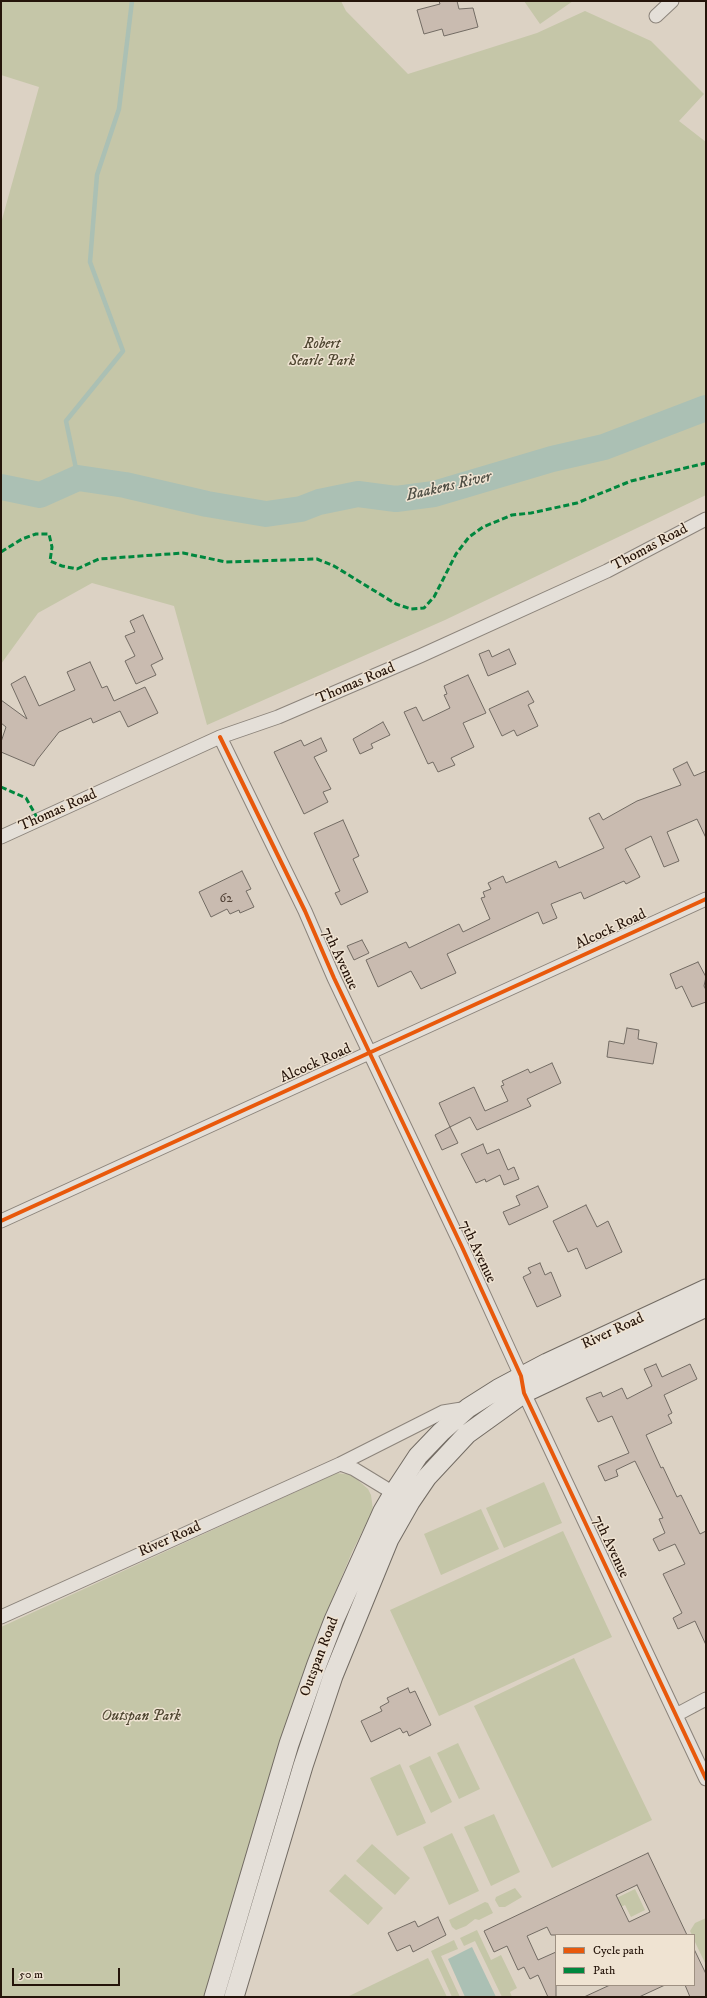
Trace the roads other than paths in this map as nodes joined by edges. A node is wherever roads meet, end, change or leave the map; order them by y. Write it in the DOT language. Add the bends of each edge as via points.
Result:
graph roads {
  1 [pos="672,1"];
  2 [pos="656,16"];
  3 [pos="706,519"];
  4 [pos="220,737"];
  5 [pos="1,837"];
  6 [pos="706,899"];
  7 [pos="371,1053"];
  8 [pos="1,1221"];
  9 [pos="706,1289"];
  10 [pos="706,1307"];
  11 [pos="523,1385"];
  12 [pos="468,1408"];
  13 [pos="340,1464"];
  14 [pos="392,1494"];
  15 [pos="410,1502"];
  16 [pos="1,1617"];
  17 [pos="706,1699"];
  18 [pos="676,1715"];
  19 [pos="706,1778"];
  20 [pos="214,1997"];
  21 [pos="234,1997"];
  1 -- 2 [label="street"];
  3 -- 4 [label="street, Thomas Road" via="607,571 420,656 291,712"];
  4 -- 5 [label="street, Thomas Road"];
  4 -- 7 [label="street, 7th Avenue"];
  6 -- 7 [label="street, Alcock Road"];
  7 -- 8 [label="street, Alcock Road"];
  7 -- 11 [label="street, 7th Avenue"];
  9 -- 11 [label="main road, River Road"];
  10 -- 11 [label="main road, River Road"];
  11 -- 12 [label="main road, Outspan Road"];
  11 -- 15 [label="main road, Outspan Road" via="467,1434 427,1477"];
  11 -- 18 [label="street, 7th Avenue"];
  12 -- 13 [label="street, River Road" via="442,1412"];
  12 -- 14 [label="main road, Outspan Road" via="418,1456"];
  13 -- 14 [label="street" via="354,1469"];
  13 -- 16 [label="street, River Road"];
  14 -- 15 [label="street"];
  14 -- 20 [label="main road, Outspan Road" via="334,1620 301,1708"];
  15 -- 21 [label="main road, Outspan Road" via="389,1539 333,1676 303,1766"];
  17 -- 18 [label="street"];
  18 -- 19 [label="street, 7th Avenue"];
}
